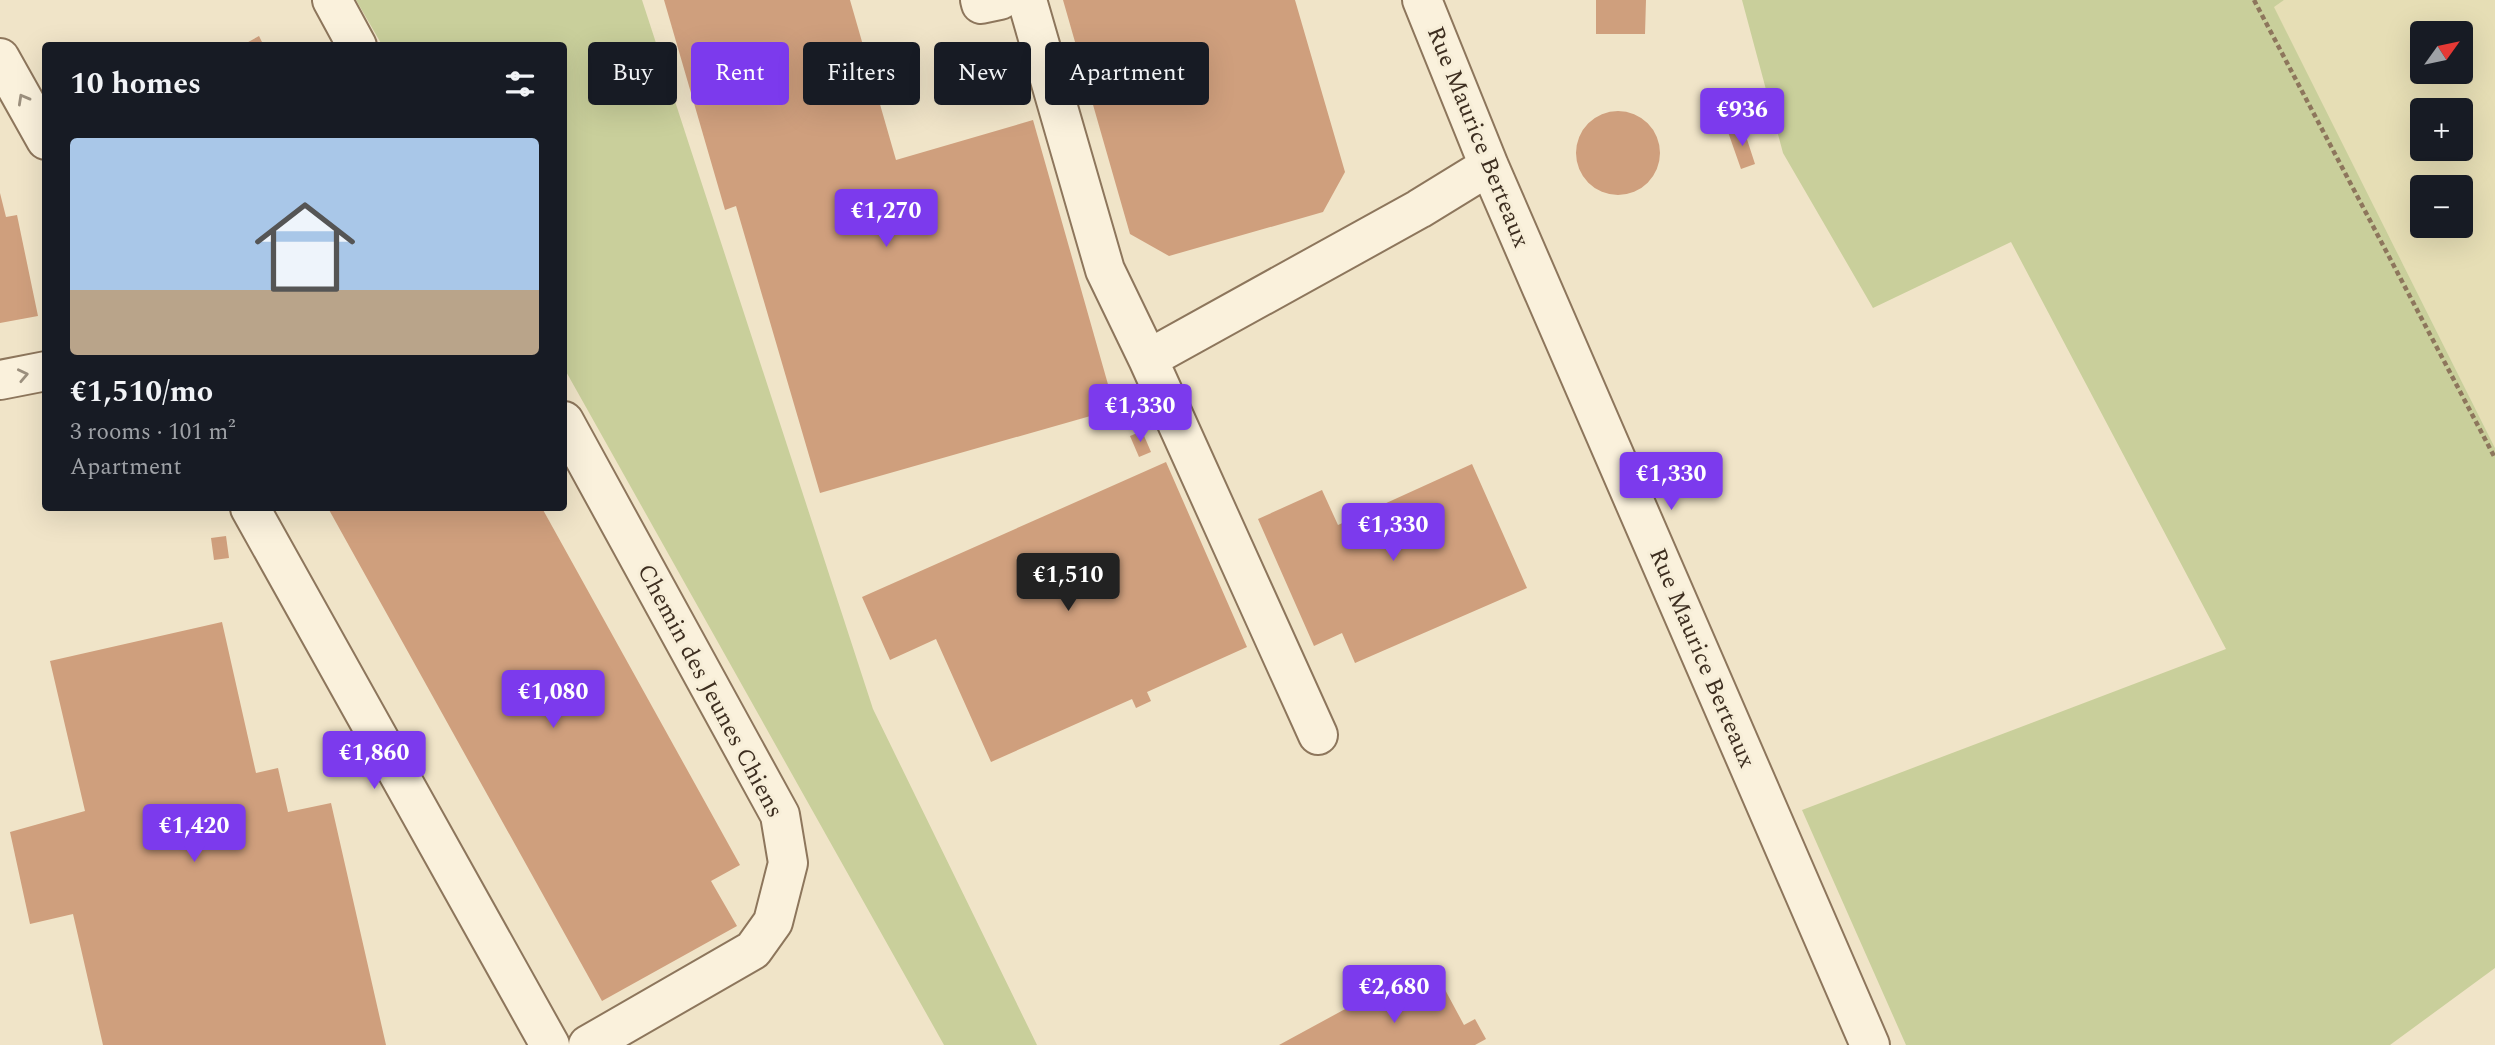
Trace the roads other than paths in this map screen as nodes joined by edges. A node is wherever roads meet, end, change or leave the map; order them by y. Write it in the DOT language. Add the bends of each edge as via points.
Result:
graph roads {
  1 [pos="332,0"];
  2 [pos="980,0"];
  3 [pos="1000,0"];
  4 [pos="1027,0"];
  5 [pos="1422,0"];
  6 [pos="355,42"];
  7 [pos="0,58"];
  8 [pos="42,133"];
  9 [pos="1489,166"];
  10 [pos="1148,359"];
  11 [pos="42,371"];
  12 [pos="0,380"];
  13 [pos="567,426"];
  14 [pos="252,511"];
  15 [pos="1318,735"];
  16 [pos="550,1045"];
  17 [pos="588,1045"];
  18 [pos="1870,1045"];
  1 -- 6 [label="street"];
  2 -- 3 [label="street" via="981,4"];
  4 -- 10 [label="street" via="1105,270"];
  5 -- 9 [label="street, Rue Maurice Berteaux"];
  8 -- 7 [label="street, one-way"];
  9 -- 10 [label="street"];
  9 -- 18 [label="street, Rue Maurice Berteaux"];
  10 -- 15 [label="street"];
  12 -- 11 [label="street, one-way"];
  13 -- 17 [label="street, Chemin des Jeunes Chiens" via="780,815 788,863 773,922 753,950"];
  14 -- 16 [label="street"];
}
